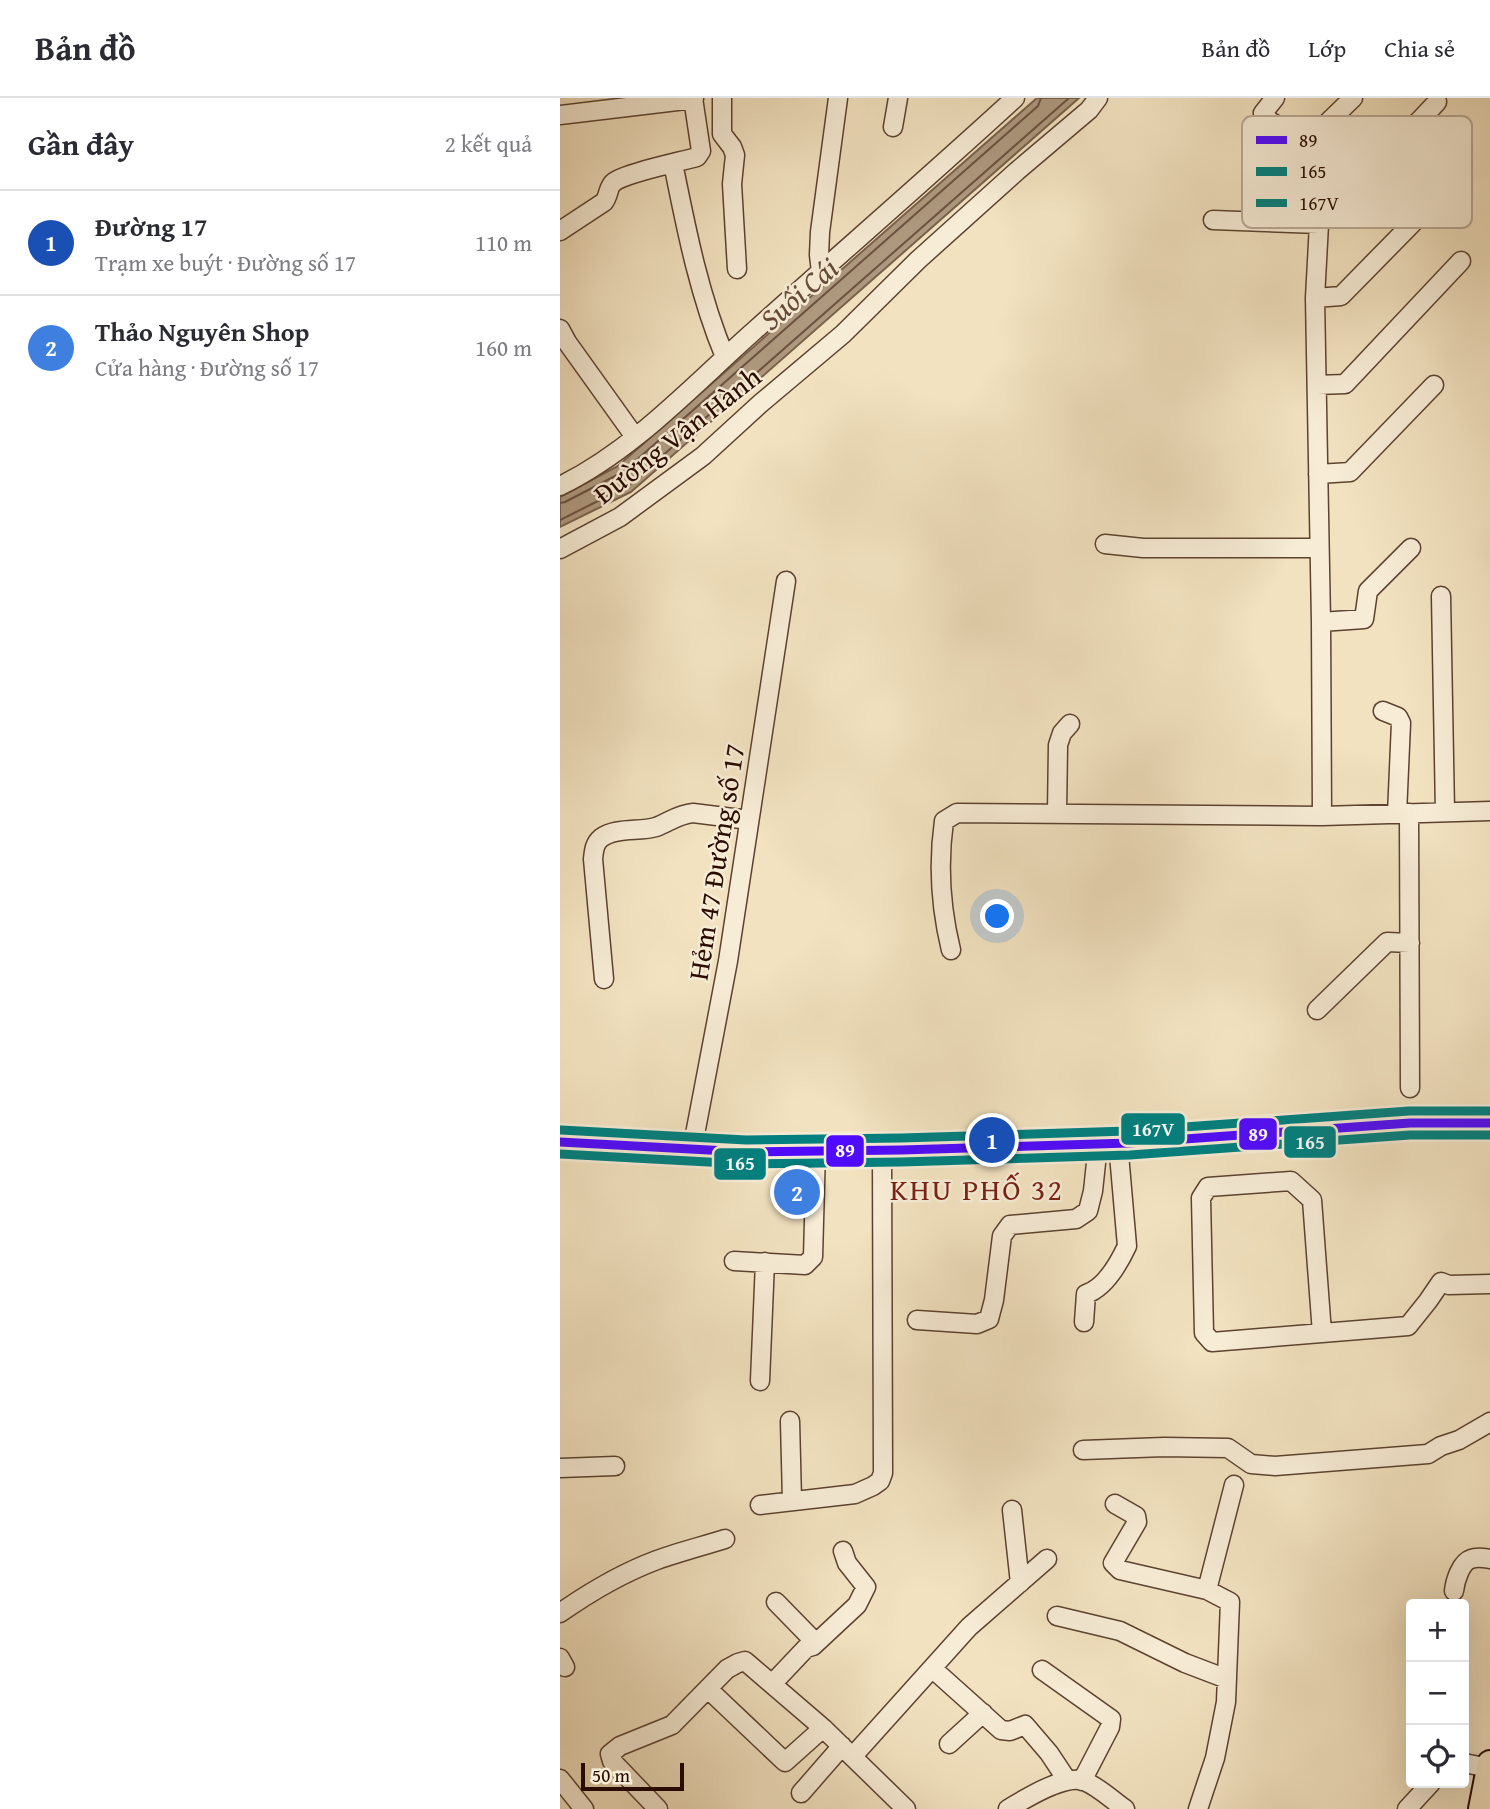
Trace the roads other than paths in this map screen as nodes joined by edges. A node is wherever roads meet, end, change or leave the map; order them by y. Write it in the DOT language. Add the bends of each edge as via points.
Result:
graph roads {
  1 [pos="693,98"];
  2 [pos="722,98"];
  3 [pos="838,98"];
  4 [pos="898,98"];
  5 [pos="1015,98"];
  6 [pos="1098,98"];
  7 [pos="1275,98"];
  8 [pos="1353,98"];
  9 [pos="1437,102"];
  10 [pos="560,115"];
  11 [pos="1265,116"];
  12 [pos="1334,116"];
  13 [pos="1424,116"];
  14 [pos="893,127"];
  15 [pos="673,163"];
  16 [pos="1213,220"];
  17 [pos="1242,221"];
  18 [pos="1319,228"];
  19 [pos="1408,228"];
  20 [pos="560,231"];
  21 [pos="1461,261"];
  22 [pos="737,269"];
  23 [pos="821,272"];
  24 [pos="1315,299"];
  25 [pos="562,339"];
  26 [pos="725,357"];
  27 [pos="1317,385"];
  28 [pos="1434,385"];
  29 [pos="635,436"];
  30 [pos="1318,474"];
  31 [pos="560,486"];
  32 [pos="1105,544"];
  33 [pos="1320,548"];
  34 [pos="1411,548"];
  35 [pos="560,549"];
  36 [pos="786,581"];
  37 [pos="1441,596"];
  38 [pos="1321,622"];
  39 [pos="1383,711"];
  40 [pos="1070,724"];
  41 [pos="1490,811"];
  42 [pos="1446,812"];
  43 [pos="1057,813"];
  44 [pos="1403,813"];
  45 [pos="1322,816"];
  46 [pos="749,820"];
  47 [pos="1410,943"];
  48 [pos="951,950"];
  49 [pos="604,979"];
  50 [pos="1317,1010"];
  51 [pos="1410,1088"];
  52 [pos="1490,1124"];
  53 [pos="1118,1143"];
  54 [pos="1098,1144"];
  55 [pos="561,1145"];
  56 [pos="692,1150"];
  57 [pos="816,1150"];
  58 [pos="882,1150"];
  59 [pos="734,1261"];
  60 [pos="765,1262"];
  61 [pos="1490,1284"];
  62 [pos="917,1320"];
  63 [pos="1084,1322"];
  64 [pos="1322,1333"];
  65 [pos="760,1381"];
  66 [pos="790,1421"];
  67 [pos="1490,1422"];
  68 [pos="1083,1450"];
  69 [pos="615,1466"];
  70 [pos="560,1468"];
  71 [pos="1234,1485"];
  72 [pos="792,1501"];
  73 [pos="1115,1504"];
  74 [pos="760,1505"];
  75 [pos="1012,1510"];
  76 [pos="725,1539"];
  77 [pos="843,1551"];
  78 [pos="1047,1559"];
  79 [pos="1490,1559"];
  80 [pos="1020,1583"];
  81 [pos="1207,1590"];
  82 [pos="1454,1591"];
  83 [pos="776,1602"];
  84 [pos="560,1613"];
  85 [pos="1057,1616"];
  86 [pos="816,1643"];
  87 [pos="933,1669"];
  88 [pos="1042,1670"];
  89 [pos="1227,1679"];
  90 [pos="773,1683"];
  91 [pos="708,1689"];
  92 [pos="983,1713"];
  93 [pos="823,1728"];
  94 [pos="949,1744"];
  95 [pos="848,1751"];
  96 [pos="1469,1763"];
  97 [pos="1490,1765"];
  98 [pos="560,1779"];
  99 [pos="1074,1781"];
  100 [pos="1426,1788"];
  101 [pos="801,1793"];
  102 [pos="584,1809"];
  103 [pos="658,1809"];
  104 [pos="906,1809"];
  105 [pos="1008,1809"];
  106 [pos="1125,1809"];
  107 [pos="1198,1809"];
  108 [pos="1406,1809"];
  109 [pos="1481,1809"];
  1 -- 10 [label="street"];
  1 -- 15 [label="street" via="701,152"];
  2 -- 22 [label="street" via="722,134 735,155 732,184"];
  3 -- 23 [label="street" via="820,232"];
  4 -- 14 [label="street"];
  5 -- 23 [label="street, Đường Vận Hành"];
  6 -- 35 [label="street, Đường Vận Hành" via="843,334 703,456 620,517"];
  7 -- 11 [label="street"];
  8 -- 12 [label="street"];
  9 -- 13 [label="street"];
  15 -- 20 [label="street" via="614,181 604,202"];
  15 -- 26 [label="street" via="688,237"];
  16 -- 17 [label="street"];
  18 -- 24 [label="street"];
  19 -- 24 [label="street" via="1341,296"];
  21 -- 27 [label="street" via="1345,384"];
  23 -- 26 [label="street, Đường Vận Hành"];
  24 -- 27 [label="street"];
  25 -- 29 [label="street"];
  26 -- 29 [label="street, Đường Vận Hành"];
  27 -- 30 [label="street"];
  28 -- 30 [label="street" via="1350,472"];
  29 -- 31 [label="street, Đường Vận Hành"];
  30 -- 33 [label="street"];
  32 -- 33 [label="street" via="1126,548"];
  33 -- 38 [label="street"];
  34 -- 38 [label="street" via="1368,591 1364,619"];
  36 -- 46 [label="street, Hẻm 47 Đường số 17"];
  37 -- 42 [label="street"];
  38 -- 45 [label="street"];
  39 -- 44 [label="street" via="1398,716 1401,723"];
  40 -- 43 [label="street" via="1058,745"];
  41 -- 42 [label="street"];
  42 -- 44 [label="street"];
  43 -- 45 [label="street"];
  43 -- 48 [label="street" via="957,813 944,821 940,846 945,927"];
  44 -- 45 [label="street"];
  44 -- 47 [label="street"];
  46 -- 49 [label="street" via="685,813 655,827 601,838 593,859"];
  46 -- 56 [label="street, Hẻm 47 Đường số 17"];
  47 -- 50 [label="street" via="1387,942"];
  47 -- 51 [label="street"];
  52 -- 53 [label="street" via="1410,1123"];
  53 -- 54 [label="street"];
  53 -- 63 [label="street" via="1127,1246 1095,1292 1086,1294"];
  54 -- 58 [label="street"];
  54 -- 62 [label="street" via="1088,1211 1076,1219 1010,1225 1002,1236 989,1319 977,1324"];
  55 -- 56 [label="street"];
  56 -- 57 [label="street"];
  57 -- 58 [label="street"];
  57 -- 60 [label="street" via="813,1256 805,1265"];
  58 -- 72 [label="street" via="883,1473 880,1481 863,1492"];
  59 -- 60 [label="street"];
  60 -- 65 [label="street"];
  61 -- 64 [label="street" via="1441,1282 1409,1326"];
  64 -- 64 [label="street" via="1212,1342 1204,1333 1201,1198 1208,1187 1291,1181 1312,1200"];
  66 -- 72 [label="street"];
  67 -- 68 [label="street" via="1428,1454 1275,1466 1251,1464 1228,1448"];
  69 -- 70 [label="street"];
  71 -- 81 [label="street"];
  72 -- 74 [label="street"];
  73 -- 81 [label="street" via="1136,1516 1137,1522 1113,1563 1120,1570"];
  75 -- 80 [label="street"];
  76 -- 84 [label="street" via="631,1571"];
  77 -- 86 [label="street" via="866,1587 857,1605"];
  78 -- 80 [label="street"];
  79 -- 82 [label="street" via="1472,1558 1465,1563"];
  80 -- 87 [label="street" via="969,1627"];
  81 -- 89 [label="street" via="1230,1602"];
  83 -- 86 [label="street"];
  85 -- 89 [label="street" via="1120,1631"];
  86 -- 90 [label="street"];
  87 -- 92 [label="street"];
  87 -- 95 [label="street"];
  88 -- 99 [label="street" via="1111,1719"];
  89 -- 107 [label="street" via="1214,1758"];
  90 -- 91 [label="street" via="745,1661 727,1669"];
  90 -- 93 [label="street"];
  91 -- 93 [label="street" via="785,1762"];
  91 -- 103 [label="street" via="672,1725 610,1754"];
  92 -- 94 [label="street"];
  92 -- 99 [label="street" via="1001,1730 1025,1726"];
  93 -- 95 [label="street"];
  95 -- 101 [label="street"];
  95 -- 104 [label="street"];
  96 -- 97 [label="street"];
  97 -- 109 [label="highway"];
  98 -- 102 [label="street"];
  99 -- 105 [label="street" via="1056,1784"];
  99 -- 106 [label="street" via="1093,1786"];
  100 -- 108 [label="street"];
}
